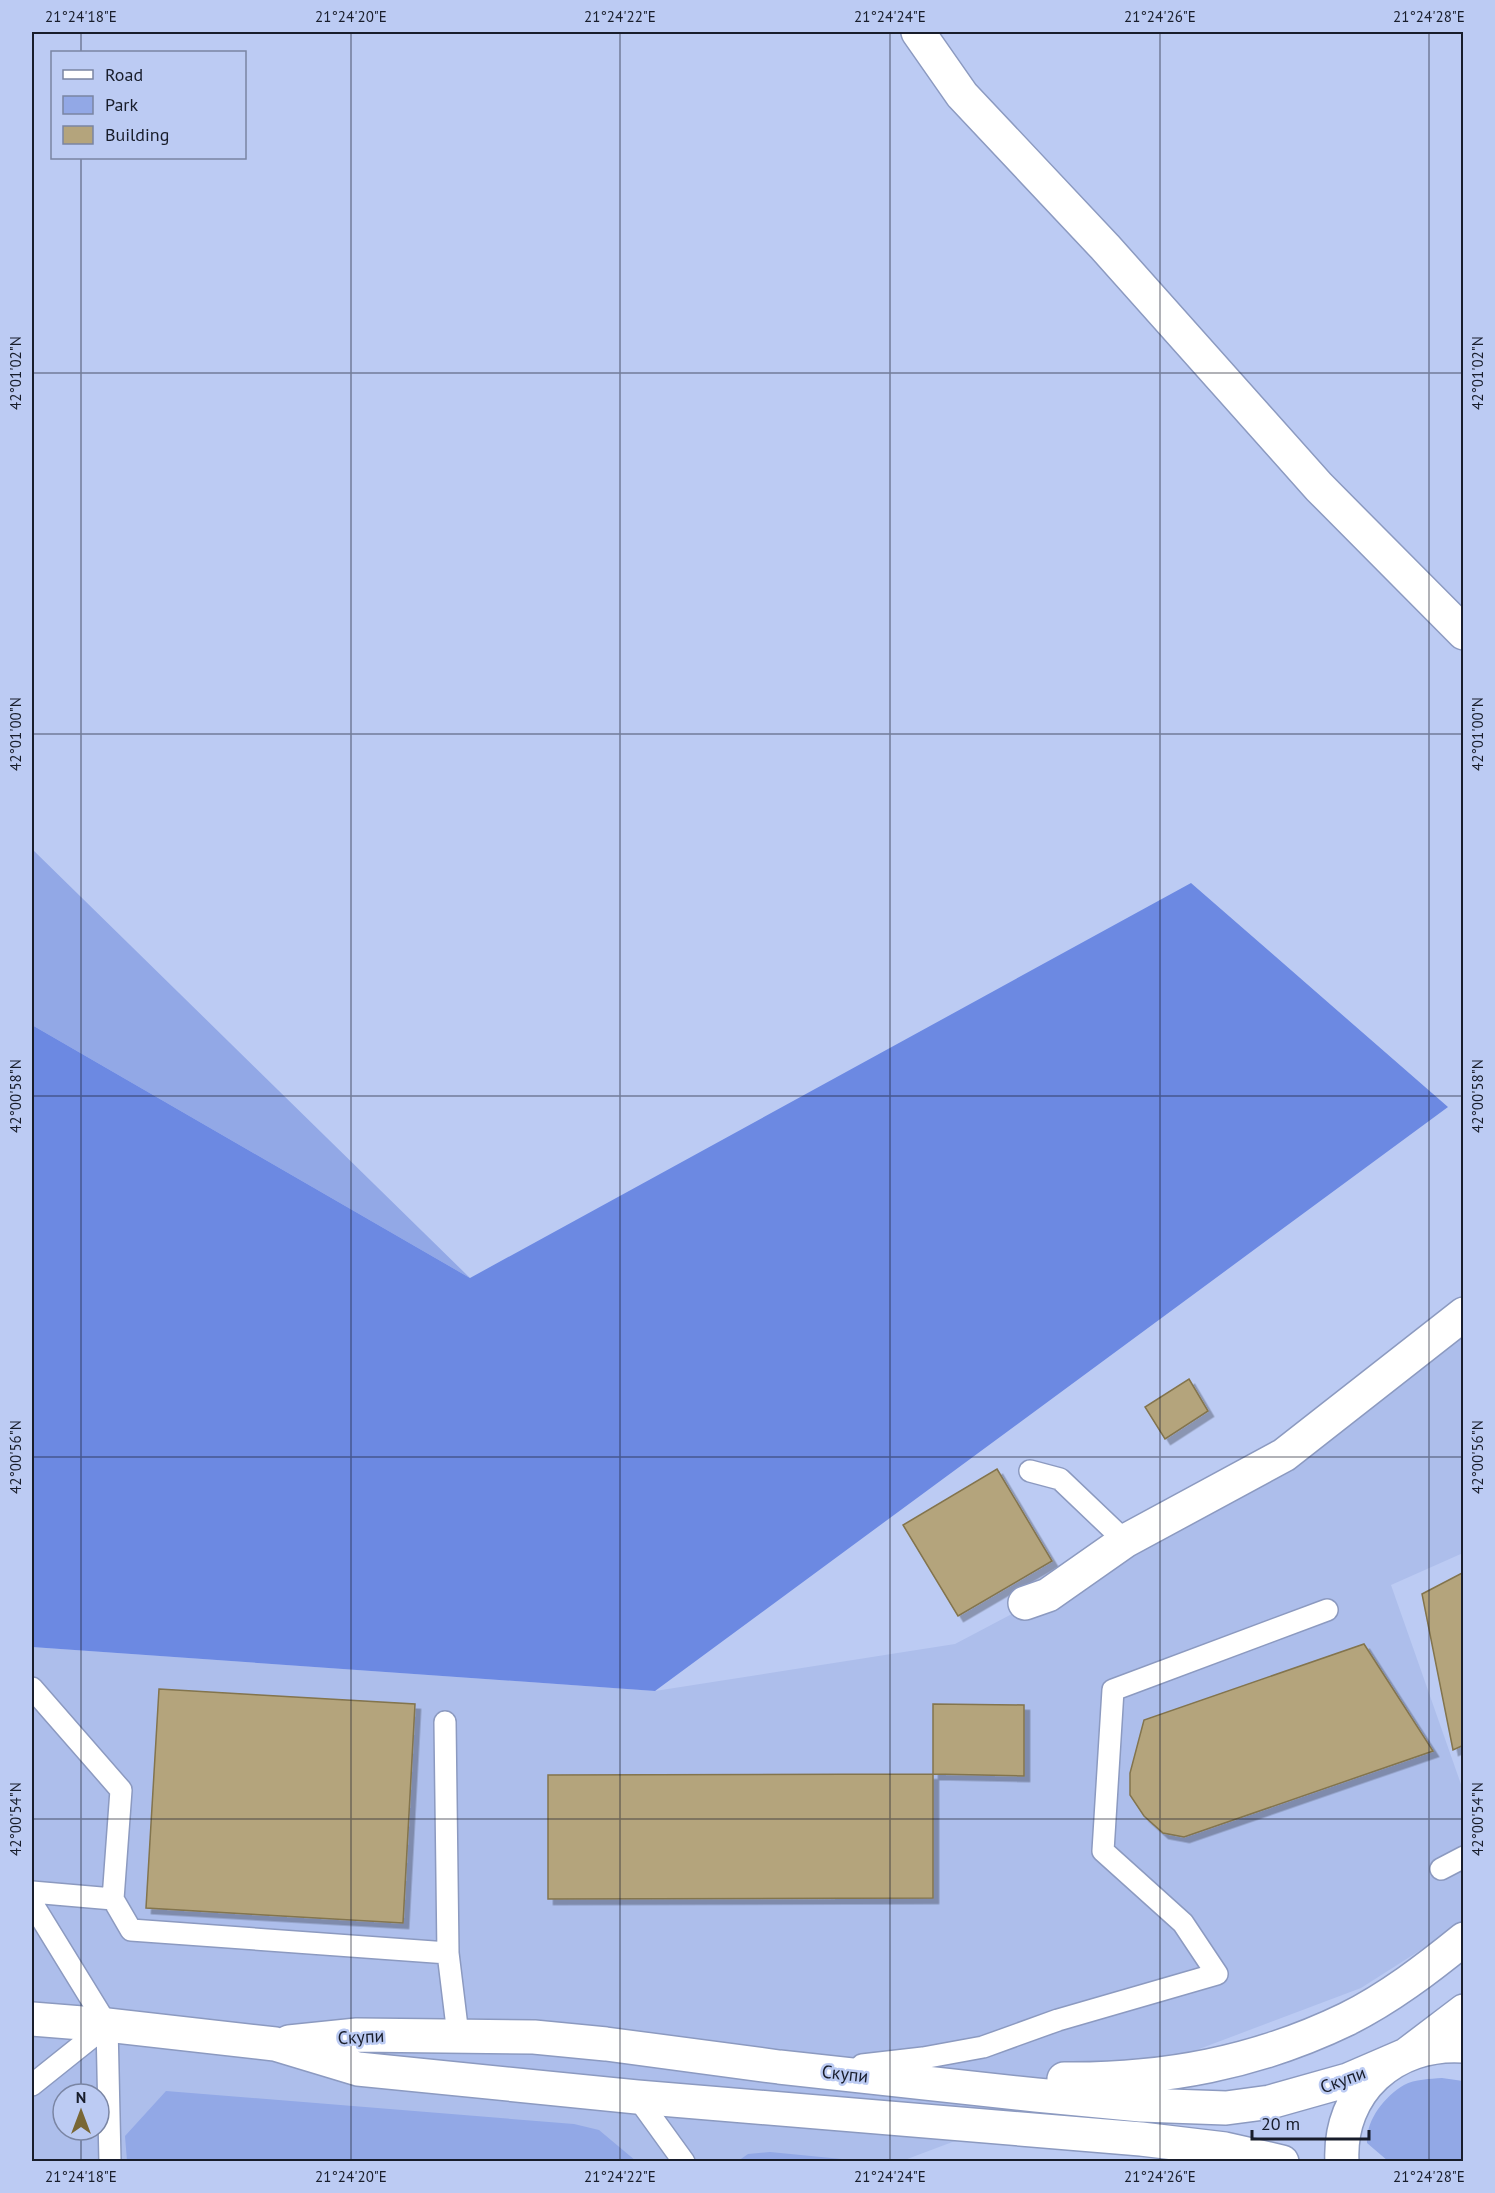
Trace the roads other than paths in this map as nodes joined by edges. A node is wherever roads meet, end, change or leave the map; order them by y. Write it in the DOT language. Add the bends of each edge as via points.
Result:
graph roads {
  1 [pos="918,32"];
  2 [pos="1464,633"];
  3 [pos="1464,1314"];
  4 [pos="1030,1471"];
  5 [pos="1125,1541"];
  6 [pos="1025,1603"];
  7 [pos="1327,1610"];
  8 [pos="32,1688"];
  9 [pos="445,1722"];
  10 [pos="1464,1857"];
  11 [pos="1441,1869"];
  12 [pos="32,1892"];
  13 [pos="113,1899"];
  14 [pos="32,1904"];
  15 [pos="1464,1940"];
  16 [pos="448,1953"];
  17 [pos="1464,2011"];
  18 [pos="32,2019"];
  19 [pos="108,2025"];
  20 [pos="458,2035"];
  21 [pos="275,2044"];
  22 [pos="1464,2046"];
  23 [pos="1406,2055"];
  24 [pos="807,2070"];
  25 [pos="928,2082"];
  26 [pos="32,2085"];
  27 [pos="637,2097"];
  28 [pos="1036,2131"];
  29 [pos="110,2162"];
  30 [pos="684,2162"];
  31 [pos="1150,2162"];
  32 [pos="1282,2162"];
  33 [pos="1342,2162"];
  1 -- 2 [label="street" via="962,95 1105,247 1319,487"];
  3 -- 5 [label="street" via="1284,1455"];
  4 -- 5 [label="lane" via="1060,1479"];
  5 -- 6 [label="street" via="1048,1595"];
  7 -- 24 [label="lane" via="1113,1690 1103,1851 1183,1923 1217,1974 969,2050"];
  8 -- 13 [label="lane" via="121,1790"];
  9 -- 16 [label="lane"];
  10 -- 11 [label="lane"];
  12 -- 13 [label="lane"];
  13 -- 16 [label="lane" via="131,1930"];
  14 -- 19 [label="lane"];
  15 -- 25 [label="street" via="1387,1996 1348,2018 1220,2065 1105,2079"];
  16 -- 20 [label="lane"];
  17 -- 23 [label="street"];
  18 -- 19 [label="street, Скупи"];
  19 -- 21 [label="street, Скупи"];
  19 -- 26 [label="lane"];
  19 -- 29 [label="lane"];
  20 -- 21 [label="street, Скупи" via="357,2035"];
  20 -- 24 [label="street, Скупи" via="606,2044"];
  21 -- 27 [label="street, Скупи" via="358,2069"];
  22 -- 23 [label="street" via="1433,2047"];
  23 -- 25 [label="street, Скупи" via="1301,2095 1226,2108 1141,2105"];
  23 -- 33 [label="street" via="1374,2076 1360,2092 1344,2128"];
  24 -- 25 [label="street, Скупи"];
  27 -- 28 [label="street, Скупи"];
  27 -- 30 [label="lane"];
  28 -- 31 [label="street"];
  28 -- 32 [label="street, Скупи" via="1200,2145"];
}
